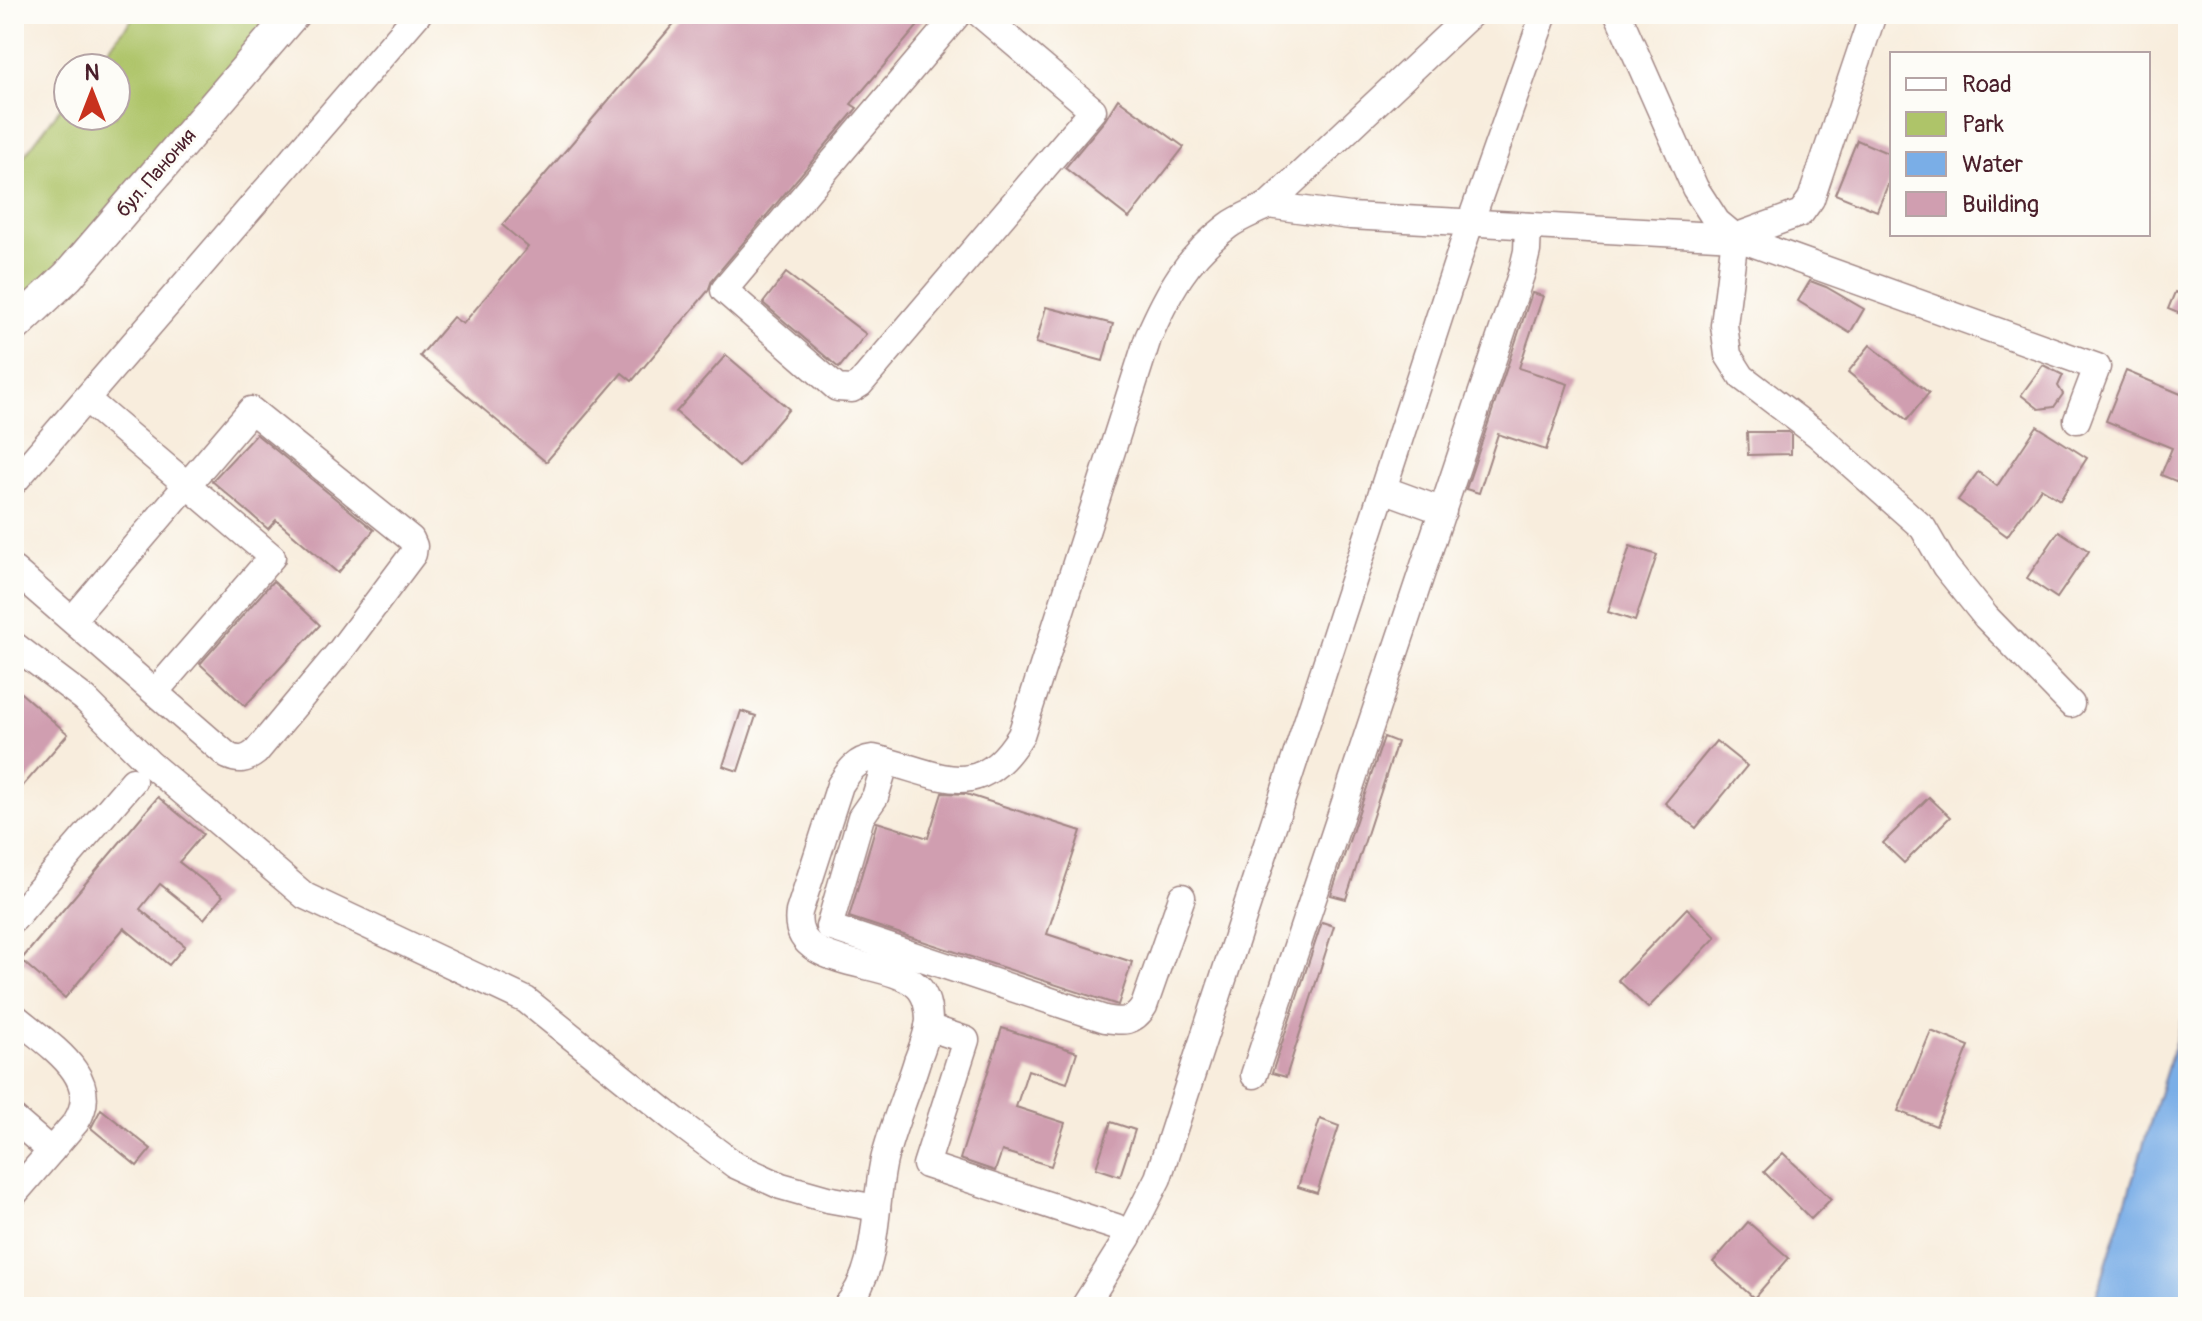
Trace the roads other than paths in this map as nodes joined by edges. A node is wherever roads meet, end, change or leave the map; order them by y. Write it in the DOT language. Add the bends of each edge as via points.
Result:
graph roads {
  1 [pos="293,14"];
  2 [pos="418,14"];
  3 [pos="958,14"];
  4 [pos="980,14"];
  5 [pos="1471,14"];
  6 [pos="1544,14"];
  7 [pos="1618,14"];
  8 [pos="1873,14"];
  9 [pos="1268,205"];
  10 [pos="1470,223"];
  11 [pos="1528,226"];
  12 [pos="1735,237"];
  13 [pos="14,327"];
  14 [pos="86,399"];
  15 [pos="2077,420"];
  16 [pos="14,482"];
  17 [pos="187,485"];
  18 [pos="1383,489"];
  19 [pos="1443,511"];
  20 [pos="14,570"];
  21 [pos="72,620"];
  22 [pos="14,645"];
  23 [pos="155,692"];
  24 [pos="2071,704"];
  25 [pos="886,761"];
  26 [pos="133,781"];
  27 [pos="1182,897"];
  28 [pos="14,919"];
  29 [pos="14,1016"];
  30 [pos="928,1027"];
  31 [pos="1254,1075"];
  32 [pos="14,1119"];
  33 [pos="51,1151"];
  34 [pos="14,1194"];
  35 [pos="877,1208"];
  36 [pos="1116,1227"];
  37 [pos="846,1307"];
  38 [pos="1084,1307"];
  1 -- 13 [label="main road, бул. Панония" via="68,276"];
  2 -- 14 [label="street"];
  3 -- 4 [label="street" via="724,290 837,388 860,384 1093,110"];
  5 -- 9 [label="street"];
  6 -- 10 [label="street"];
  7 -- 12 [label="street" via="1695,188 1717,222"];
  8 -- 12 [label="street" via="1811,199 1801,213"];
  9 -- 10 [label="street"];
  9 -- 25 [label="street" via="1229,225 1169,290 1148,338 1021,735 1010,754 996,768 964,781"];
  10 -- 11 [label="street"];
  10 -- 18 [label="street"];
  11 -- 12 [label="street"];
  11 -- 19 [label="street" via="1522,272"];
  12 -- 15 [label="street" via="2097,367"];
  12 -- 24 [label="street" via="1724,325 1728,355 1742,377 1818,435 1923,528 1986,617"];
  14 -- 16 [label="street"];
  14 -- 17 [label="street"];
  17 -- 21 [label="street"];
  17 -- 23 [label="street" via="272,557"];
  17 -- 23 [label="street" via="251,410 411,539 413,554 341,650 247,759 228,756"];
  18 -- 19 [label="street"];
  18 -- 38 [label="street" via="1158,1178"];
  19 -- 31 [label="street"];
  20 -- 21 [label="street"];
  21 -- 23 [label="street"];
  22 -- 35 [label="street" via="85,699 149,763 305,896 526,1000 735,1165 781,1186"];
  25 -- 27 [label="street" via="875,797 861,817 829,927 1124,1022 1137,1017 1144,1006"];
  25 -- 30 [label="street" via="861,760 840,785 797,925 810,946 918,986 927,1002"];
  26 -- 28 [label="street"];
  29 -- 33 [label="street" via="82,1082 83,1111"];
  30 -- 35 [label="street" via="885,1157"];
  30 -- 36 [label="street" via="966,1040 926,1165"];
  32 -- 33 [label="street"];
  33 -- 34 [label="street"];
  35 -- 37 [label="street" via="867,1266"];
}
